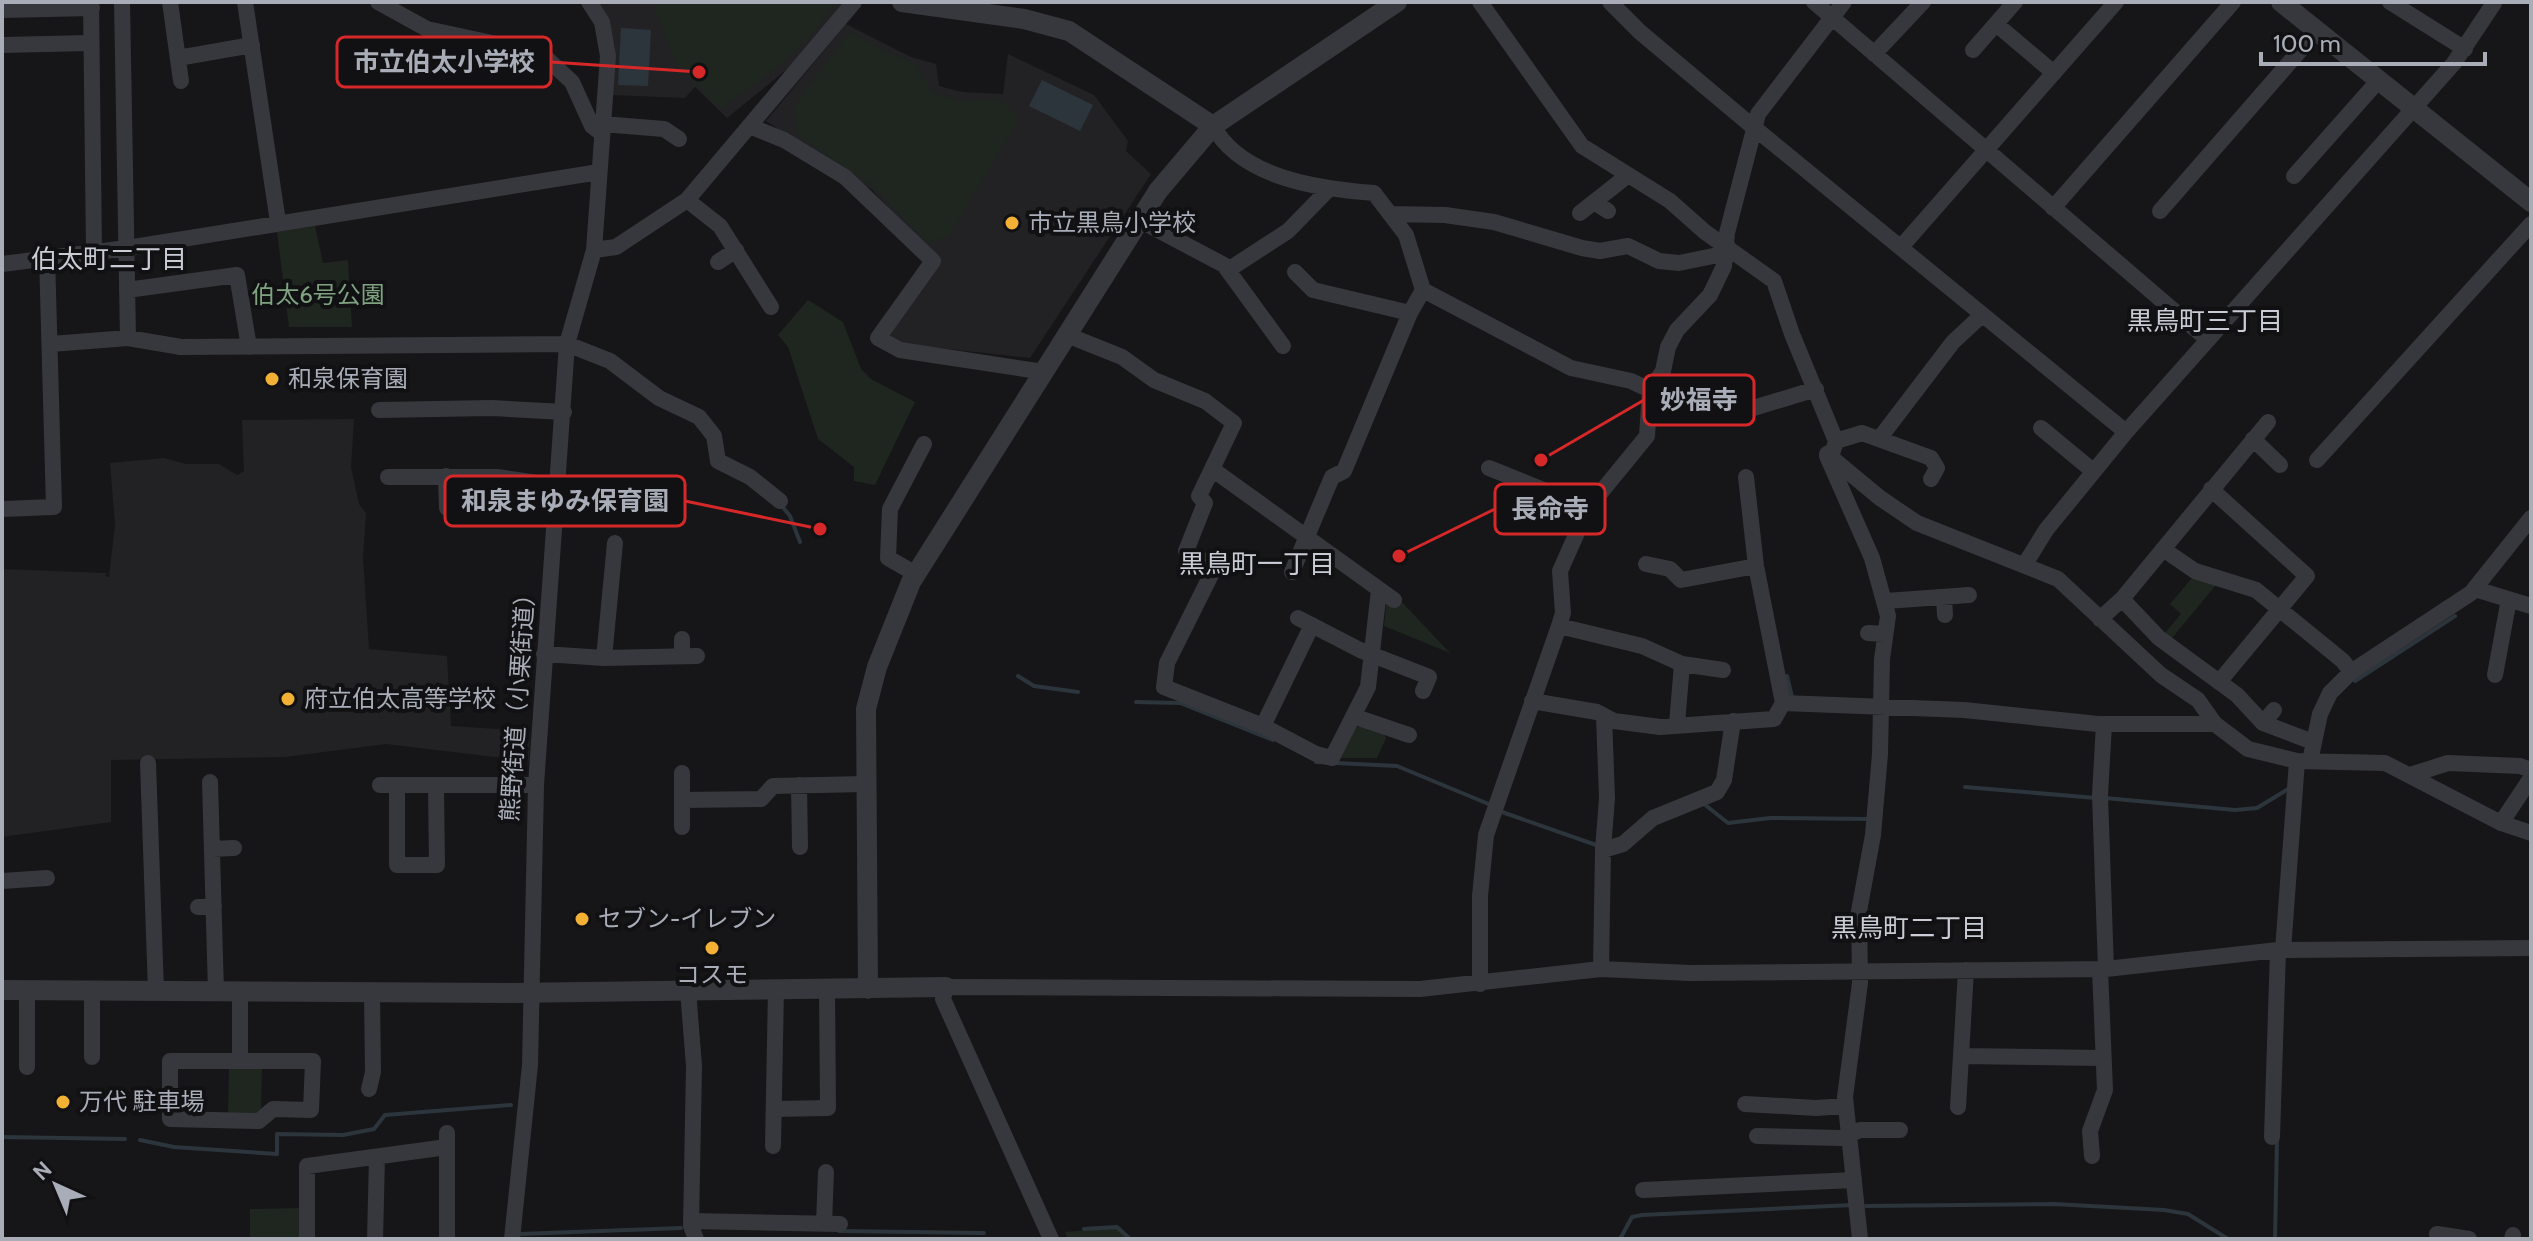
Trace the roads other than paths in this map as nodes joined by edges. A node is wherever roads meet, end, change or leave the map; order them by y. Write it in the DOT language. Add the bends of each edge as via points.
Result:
graph roads {
  1 [pos="122,2"];
  2 [pos="170,2"];
  3 [pos="245,2"];
  4 [pos="378,2"];
  5 [pos="589,2"];
  6 [pos="854,2"];
  7 [pos="902,2"];
  8 [pos="1397,2"];
  9 [pos="1480,2"];
  10 [pos="1610,2"];
  11 [pos="1814,2"];
  12 [pos="1844,2"];
  13 [pos="1923,2"];
  14 [pos="2116,2"];
  15 [pos="2233,2"];
  16 [pos="2281,2"];
  17 [pos="2390,2"];
  18 [pos="2494,3"];
  19 [pos="91,5"];
  20 [pos="2,10"];
  21 [pos="2003,10"];
  22 [pos="1832,18"];
  23 [pos="2317,31"];
  24 [pos="91,43"];
  25 [pos="2,45"];
  26 [pos="252,45"];
  27 [pos="2465,49"];
  28 [pos="1973,50"];
  29 [pos="1874,54"];
  30 [pos="178,58"];
  31 [pos="2054,73"];
  32 [pos="2379,80"];
  33 [pos="181,81"];
  34 [pos="2415,108"];
  35 [pos="1213,126"];
  36 [pos="1752,126"];
  37 [pos="752,127"];
  38 [pos="601,129"];
  39 [pos="679,139"];
  40 [pos="1988,150"];
  41 [pos="599,172"];
  42 [pos="1627,176"];
  43 [pos="2294,176"];
  44 [pos="1328,190"];
  45 [pos="687,200"];
  46 [pos="2531,202"];
  47 [pos="2053,208"];
  48 [pos="2160,211"];
  49 [pos="1580,213"];
  50 [pos="1390,214"];
  51 [pos="1139,220"];
  52 [pos="278,222"];
  53 [pos="2531,224"];
  54 [pos="1728,247"];
  55 [pos="1901,247"];
  56 [pos="127,248"];
  57 [pos="594,250"];
  58 [pos="736,250"];
  59 [pos="94,251"];
  60 [pos="47,256"];
  61 [pos="718,262"];
  62 [pos="2,264"];
  63 [pos="1228,270"];
  64 [pos="1295,272"];
  65 [pos="127,290"];
  66 [pos="1423,290"];
  67 [pos="771,307"];
  68 [pos="1410,313"];
  69 [pos="1982,315"];
  70 [pos="1067,335"];
  71 [pos="128,338"];
  72 [pos="2208,340"];
  73 [pos="51,344"];
  74 [pos="567,344"];
  75 [pos="1283,346"];
  76 [pos="249,347"];
  77 [pos="1044,372"];
  78 [pos="1816,389"];
  79 [pos="1650,390"];
  80 [pos="379,410"];
  81 [pos="564,412"];
  82 [pos="1737,413"];
  83 [pos="2268,422"];
  84 [pos="2041,428"];
  85 [pos="2126,432"];
  86 [pos="1879,439"];
  87 [pos="2253,439"];
  88 [pos="1832,448"];
  89 [pos="915,450"];
  90 [pos="2317,460"];
  91 [pos="2280,465"];
  92 [pos="1489,468"];
  93 [pos="1212,469"];
  94 [pos="2093,471"];
  95 [pos="446,476"];
  96 [pos="388,477"];
  97 [pos="1746,477"];
  98 [pos="1931,479"];
  99 [pos="558,486"];
  100 [pos="2211,489"];
  101 [pos="780,501"];
  102 [pos="447,508"];
  103 [pos="1588,508"];
  104 [pos="2,509"];
  105 [pos="2531,518"];
  106 [pos="1307,535"];
  107 [pos="615,543"];
  108 [pos="2163,549"];
  109 [pos="1646,564"];
  110 [pos="2025,564"];
  111 [pos="1756,566"];
  112 [pos="1292,572"];
  113 [pos="916,574"];
  114 [pos="2475,589"];
  115 [pos="1379,590"];
  116 [pos="1969,595"];
  117 [pos="1944,597"];
  118 [pos="2122,599"];
  119 [pos="2509,599"];
  120 [pos="1394,600"];
  121 [pos="1886,601"];
  122 [pos="2531,606"];
  123 [pos="2280,608"];
  124 [pos="1945,615"];
  125 [pos="2100,619"];
  126 [pos="1559,626"];
  127 [pos="687,651"];
  128 [pos="544,654"];
  129 [pos="1374,654"];
  130 [pos="604,658"];
  131 [pos="1682,664"];
  132 [pos="1723,670"];
  133 [pos="2351,672"];
  134 [pos="2495,675"];
  135 [pos="2219,682"];
  136 [pos="1423,691"];
  137 [pos="1532,701"];
  138 [pos="1783,703"];
  139 [pos="1879,705"];
  140 [pos="1353,716"];
  141 [pos="1604,716"];
  142 [pos="1733,721"];
  143 [pos="1677,724"];
  144 [pos="2104,724"];
  145 [pos="2215,724"];
  146 [pos="1263,726"];
  147 [pos="1398,737"];
  148 [pos="2305,739"];
  149 [pos="2303,761"];
  150 [pos="148,763"];
  151 [pos="2531,770"];
  152 [pos="682,773"];
  153 [pos="2410,775"];
  154 [pos="2531,778"];
  155 [pos="210,782"];
  156 [pos="865,784"];
  157 [pos="536,785"];
  158 [pos="799,785"];
  159 [pos="436,786"];
  160 [pos="682,800"];
  161 [pos="2501,823"];
  162 [pos="682,827"];
  163 [pos="2531,833"];
  164 [pos="800,847"];
  165 [pos="234,848"];
  166 [pos="212,849"];
  167 [pos="1603,850"];
  168 [pos="37,874"];
  169 [pos="2,881"];
  170 [pos="2531,948"];
  171 [pos="2280,950"];
  172 [pos="1601,969"];
  173 [pos="2103,969"];
  174 [pos="1966,970"];
  175 [pos="1860,971"];
  176 [pos="1480,984"];
  177 [pos="946,987"];
  178 [pos="776,989"];
  179 [pos="868,989"];
  180 [pos="2,990"];
  181 [pos="27,990"];
  182 [pos="688,990"];
  183 [pos="827,990"];
  184 [pos="92,991"];
  185 [pos="156,991"];
  186 [pos="216,992"];
  187 [pos="240,992"];
  188 [pos="372,992"];
  189 [pos="529,993"];
  190 [pos="1961,1056"];
  191 [pos="92,1057"];
  192 [pos="2102,1058"];
  193 [pos="240,1061"];
  194 [pos="27,1067"];
  195 [pos="369,1089"];
  196 [pos="1745,1104"];
  197 [pos="1846,1106"];
  198 [pos="1958,1107"];
  199 [pos="774,1109"];
  200 [pos="1900,1130"];
  201 [pos="1767,1131"];
  202 [pos="1849,1134"];
  203 [pos="2272,1137"];
  204 [pos="773,1146"];
  205 [pos="2092,1156"];
  206 [pos="377,1157"];
  207 [pos="1854,1180"];
  208 [pos="830,1182"];
  209 [pos="1652,1184"];
  210 [pos="691,1221"];
  211 [pos="2437,1234"];
  212 [pos="2468,1234"];
  213 [pos="307,1239"];
  214 [pos="375,1239"];
  215 [pos="447,1239"];
  216 [pos="512,1239"];
  217 [pos="696,1239"];
  218 [pos="1051,1239"];
  219 [pos="1860,1239"];
  1 -- 56 [label="street"];
  2 -- 30 [label="street"];
  3 -- 26 [label="street"];
  4 -- 38 [label="street" via="427,29 542,54 572,82 592,126"];
  5 -- 38 [label="street, 熊野街道（小栗街道）" via="606,36 608,56"];
  6 -- 37 [label="street"];
  7 -- 35 [label="street" via="1024,19 1069,31"];
  8 -- 35 [label="street"];
  9 -- 42 [label="street" via="1582,146"];
  10 -- 36 [label="street"];
  11 -- 22 [label="street"];
  12 -- 22 [label="street"];
  13 -- 29 [label="street"];
  14 -- 31 [label="street"];
  15 -- 47 [label="street"];
  16 -- 23 [label="street"];
  17 -- 27 [label="street"];
  18 -- 27 [label="street"];
  19 -- 20 [label="street"];
  19 -- 24 [label="street"];
  21 -- 28 [label="street"];
  21 -- 31 [label="street"];
  22 -- 29 [label="street"];
  22 -- 36 [label="street"];
  23 -- 32 [label="street"];
  23 -- 48 [label="street"];
  24 -- 25 [label="street"];
  24 -- 59 [label="street"];
  26 -- 30 [label="street"];
  26 -- 52 [label="street"];
  27 -- 34 [label="street"];
  29 -- 40 [label="street"];
  30 -- 33 [label="street"];
  31 -- 40 [label="street"];
  32 -- 34 [label="street"];
  32 -- 43 [label="street"];
  34 -- 46 [label="street"];
  34 -- 72 [label="street"];
  35 -- 44 [label="street" via="1221,140 1244,157 1283,178"];
  35 -- 51 [label="street"];
  36 -- 54 [label="street"];
  36 -- 55 [label="street"];
  37 -- 45 [label="street"];
  37 -- 77 [label="street" via="845,177 933,261 878,338 900,350"];
  38 -- 39 [label="street" via="651,135 664,129"];
  38 -- 41 [label="street, 熊野街道（小栗街道）"];
  40 -- 47 [label="street"];
  40 -- 55 [label="street"];
  41 -- 52 [label="street"];
  41 -- 57 [label="street, 熊野街道（小栗街道）"];
  42 -- 49 [label="street" via="1601,207"];
  42 -- 54 [label="street" via="1670,201"];
  44 -- 50 [label="street" via="1374,193"];
  44 -- 63 [label="street" via="1288,231"];
  45 -- 57 [label="street" via="616,247"];
  45 -- 58 [label="street" via="720,226"];
  47 -- 72 [label="street"];
  50 -- 54 [label="street" via="1494,222 1582,248 1628,246 1659,261 1679,263 1723,254"];
  50 -- 66 [label="street" via="1406,235"];
  51 -- 63 [label="street"];
  51 -- 70 [label="street"];
  52 -- 56 [label="street"];
  53 -- 90 [label="street"];
  54 -- 78 [label="street" via="1774,281"];
  54 -- 79 [label="street" via="1710,295 1677,330 1663,371"];
  55 -- 69 [label="street"];
  56 -- 59 [label="street"];
  56 -- 65 [label="street"];
  57 -- 74 [label="street, 熊野街道（小栗街道）"];
  58 -- 61 [label="street"];
  58 -- 67 [label="street"];
  59 -- 60 [label="street"];
  60 -- 62 [label="street"];
  60 -- 73 [label="street"];
  63 -- 75 [label="street" via="1254,320"];
  64 -- 68 [label="street" via="1313,290"];
  65 -- 71 [label="street"];
  65 -- 76 [label="street" via="237,275"];
  66 -- 68 [label="street"];
  66 -- 79 [label="street" via="1571,368"];
  68 -- 106 [label="street" via="1344,471 1332,477"];
  69 -- 85 [label="street"];
  69 -- 86 [label="street" via="1946,352"];
  70 -- 77 [label="street"];
  70 -- 93 [label="street" via="1122,357 1150,386 1205,401 1234,423"];
  71 -- 73 [label="street"];
  71 -- 76 [label="street" via="181,347"];
  72 -- 85 [label="street"];
  73 -- 104 [label="street" via="54,507"];
  74 -- 76 [label="street"];
  74 -- 81 [label="street, 熊野街道（小栗街道）"];
  74 -- 101 [label="street" via="610,361 659,398 699,417 714,436 718,461"];
  77 -- 113 [label="street"];
  78 -- 82 [label="street"];
  78 -- 88 [label="street"];
  79 -- 103 [label="street" via="1647,436"];
  80 -- 81 [label="street" via="414,401 492,401"];
  81 -- 99 [label="street, 熊野街道（小栗街道）"];
  83 -- 87 [label="street"];
  84 -- 94 [label="street"];
  85 -- 94 [label="street"];
  86 -- 88 [label="street" via="1862,433"];
  86 -- 98 [label="street" via="1931,458 1937,468"];
  87 -- 91 [label="street"];
  87 -- 100 [label="street"];
  88 -- 110 [label="street" via="1880,498 1917,523"];
  88 -- 121 [label="street"];
  89 -- 113 [label="street" via="903,501 890,509 888,558"];
  92 -- 103 [label="street"];
  93 -- 106 [label="street"];
  93 -- 146 [label="street" via="1199,496 1205,503 1186,551 1215,567 1167,663 1164,687"];
  94 -- 110 [label="street"];
  95 -- 96 [label="street"];
  95 -- 99 [label="street"];
  95 -- 102 [label="street"];
  97 -- 111 [label="street"];
  99 -- 128 [label="street, 熊野街道（小栗街道）"];
  100 -- 108 [label="street"];
  100 -- 123 [label="street" via="2307,576"];
  103 -- 126 [label="street" via="1560,571"];
  105 -- 114 [label="street"];
  106 -- 112 [label="street"];
  106 -- 115 [label="street"];
  107 -- 130 [label="street" via="605,575"];
  108 -- 118 [label="street"];
  108 -- 123 [label="street" via="2195,571 2256,590"];
  109 -- 111 [label="street" via="1670,569 1681,580"];
  110 -- 125 [label="street" via="2058,579"];
  111 -- 138 [label="street"];
  113 -- 156 [label="street" via="895,619 866,709"];
  114 -- 119 [label="street"];
  114 -- 133 [label="street"];
  115 -- 120 [label="street"];
  115 -- 129 [label="street"];
  116 -- 117 [label="street"];
  117 -- 121 [label="street"];
  117 -- 124 [label="street"];
  118 -- 125 [label="street"];
  118 -- 135 [label="street" via="2159,638"];
  119 -- 122 [label="street"];
  119 -- 134 [label="street" via="2507,647"];
  121 -- 139 [label="street" via="1876,634"];
  123 -- 133 [label="street"];
  123 -- 135 [label="street"];
  125 -- 145 [label="street" via="2161,675 2198,700"];
  126 -- 131 [label="street" via="1642,646"];
  126 -- 137 [label="street"];
  127 -- 130 [label="street"];
  128 -- 130 [label="street"];
  128 -- 157 [label="street, 熊野街道（小栗街道）"];
  129 -- 136 [label="street" via="1429,677"];
  129 -- 140 [label="street" via="1368,687"];
  129 -- 146 [label="street" via="1305,622"];
  131 -- 132 [label="street"];
  131 -- 143 [label="street"];
  133 -- 149 [label="street" via="2330,693"];
  135 -- 148 [label="street"];
  137 -- 141 [label="street"];
  137 -- 176 [label="street" via="1486,835"];
  138 -- 139 [label="street"];
  138 -- 142 [label="street" via="1774,719"];
  139 -- 144 [label="street"];
  139 -- 175 [label="street" via="1873,835 1859,911"];
  140 -- 146 [label="street" via="1332,758"];
  140 -- 147 [label="street"];
  141 -- 143 [label="street" via="1645,725"];
  141 -- 167 [label="street"];
  142 -- 143 [label="street"];
  142 -- 167 [label="street" via="1724,780 1717,792 1653,818 1623,844"];
  144 -- 145 [label="street"];
  144 -- 173 [label="street"];
  145 -- 149 [label="street" via="2248,749"];
  149 -- 153 [label="street" via="2385,763"];
  149 -- 171 [label="street"];
  150 -- 185 [label="street" via="158,816"];
  151 -- 153 [label="street" via="2448,763"];
  152 -- 160 [label="street"];
  153 -- 161 [label="street"];
  154 -- 161 [label="street"];
  155 -- 166 [label="street"];
  156 -- 158 [label="street"];
  156 -- 179 [label="street"];
  157 -- 159 [label="street" via="455,779"];
  157 -- 189 [label="street, 熊野街道（小栗街道）"];
  158 -- 160 [label="street" via="773,786 761,799"];
  158 -- 164 [label="street"];
  159 -- 159 [label="street" via="437,865 397,865 389,786"];
  160 -- 162 [label="street"];
  161 -- 163 [label="street"];
  165 -- 166 [label="street"];
  166 -- 186 [label="street" via="206,906"];
  167 -- 172 [label="street"];
  168 -- 169 [label="street"];
  170 -- 171 [label="street"];
  171 -- 173 [label="street"];
  171 -- 203 [label="street"];
  172 -- 175 [label="street"];
  172 -- 176 [label="street"];
  173 -- 174 [label="street"];
  173 -- 192 [label="street"];
  174 -- 175 [label="street"];
  174 -- 190 [label="street"];
  175 -- 197 [label="street"];
  176 -- 177 [label="street" via="1420,989"];
  177 -- 179 [label="street"];
  177 -- 218 [label="street" via="943,999"];
  178 -- 182 [label="street"];
  178 -- 183 [label="street"];
  178 -- 199 [label="street"];
  179 -- 183 [label="street"];
  180 -- 181 [label="street"];
  181 -- 184 [label="street"];
  181 -- 194 [label="street"];
  182 -- 189 [label="street"];
  182 -- 210 [label="street" via="694,1066"];
  183 -- 199 [label="street" via="828,1108"];
  184 -- 185 [label="street"];
  184 -- 191 [label="street"];
  185 -- 186 [label="street"];
  186 -- 187 [label="street"];
  187 -- 188 [label="street"];
  187 -- 193 [label="street"];
  188 -- 189 [label="street"];
  188 -- 195 [label="street"];
  189 -- 216 [label="street, 熊野街道（小栗街道）" via="530,1065"];
  190 -- 192 [label="street"];
  190 -- 198 [label="street"];
  192 -- 205 [label="street" via="2105,1090 2090,1131"];
  193 -- 193 [label="street" via="313,1061 311,1110 273,1109 259,1121 170,1119 170,1061"];
  196 -- 197 [label="street"];
  197 -- 202 [label="street"];
  199 -- 204 [label="street"];
  200 -- 202 [label="street"];
  201 -- 202 [label="street" via="1840,1138"];
  202 -- 207 [label="street"];
  206 -- 213 [label="street" via="307,1166"];
  206 -- 214 [label="street"];
  206 -- 215 [label="street" via="447,1140"];
  207 -- 209 [label="street"];
  207 -- 219 [label="street"];
  208 -- 210 [label="street" via="832,1224 749,1214"];
  210 -- 217 [label="street"];
  211 -- 212 [label="street"];
}
